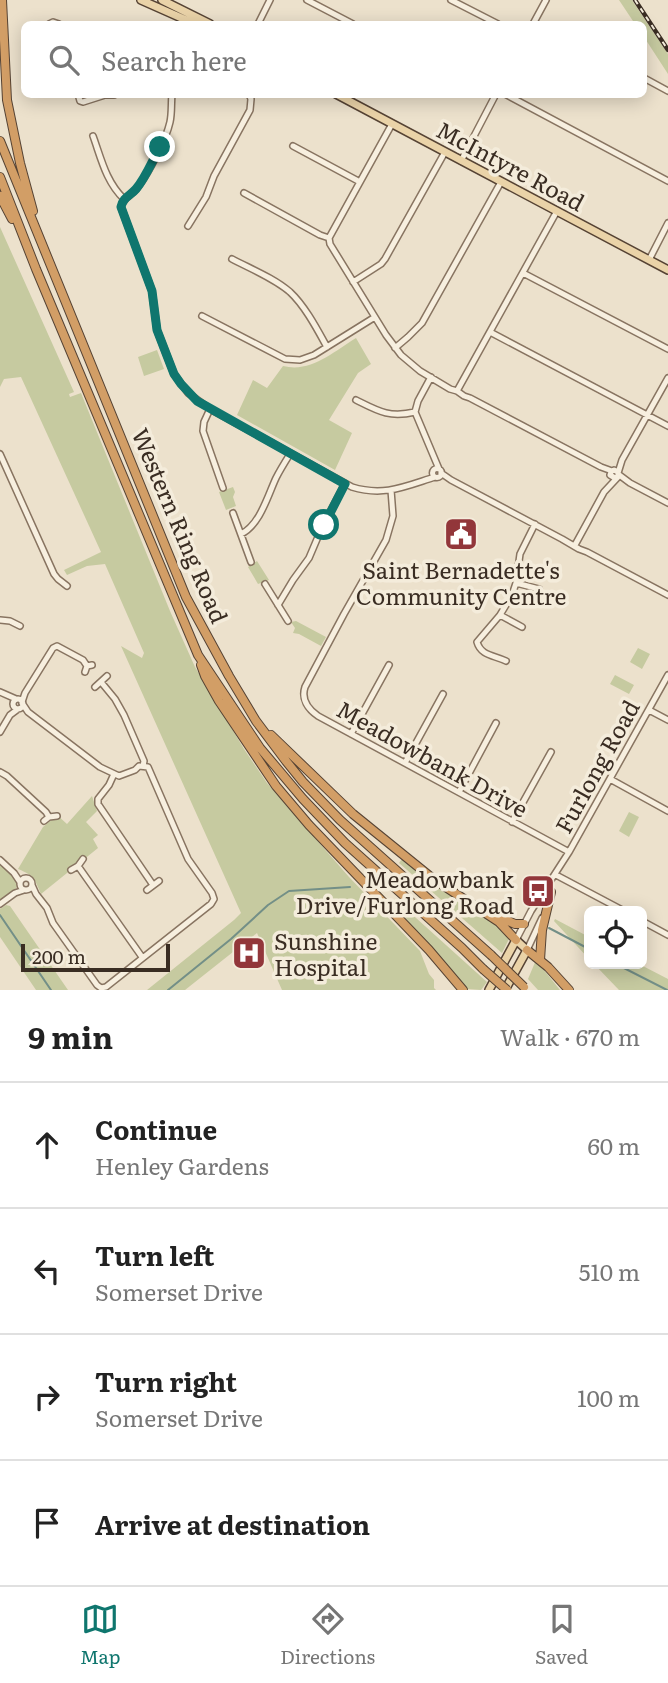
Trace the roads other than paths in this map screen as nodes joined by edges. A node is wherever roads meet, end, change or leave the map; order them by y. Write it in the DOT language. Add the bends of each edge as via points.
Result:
graph roads {
  1 [pos="141,0"];
  2 [pos="162,0"];
  3 [pos="270,0"];
  4 [pos="307,0"];
  5 [pos="452,0"];
  6 [pos="546,0"];
  7 [pos="4,3"];
  8 [pos="191,21"];
  9 [pos="193,21"];
  10 [pos="260,21"];
  11 [pos="347,21"];
  12 [pos="492,21"];
  13 [pos="535,21"];
  14 [pos="647,80"];
  15 [pos="668,91"];
  16 [pos="80,98"];
  17 [pos="95,98"];
  18 [pos="172,98"];
  19 [pos="251,98"];
  20 [pos="343,98"];
  21 [pos="494,98"];
  22 [pos="512,98"];
  23 [pos="392,124"];
  24 [pos="93,136"];
  25 [pos="0,141"];
  26 [pos="293,146"];
  27 [pos="445,152"];
  28 [pos="461,161"];
  29 [pos="0,177"];
  30 [pos="668,181"];
  31 [pos="360,182"];
  32 [pos="501,182"];
  33 [pos="244,193"];
  34 [pos="0,196"];
  35 [pos="124,199"];
  36 [pos="557,211"];
  37 [pos="668,223"];
  38 [pos="188,226"];
  39 [pos="329,238"];
  40 [pos="232,259"];
  41 [pos="649,260"];
  42 [pos="36,269"];
  43 [pos="668,270"];
  44 [pos="523,273"];
  45 [pos="354,282"];
  46 [pos="58,286"];
  47 [pos="202,316"];
  48 [pos="375,317"];
  49 [pos="490,332"];
  50 [pos="327,347"];
  51 [pos="395,348"];
  52 [pos="668,349"];
  53 [pos="431,377"];
  54 [pos="668,377"];
  55 [pos="458,390"];
  56 [pos="356,400"];
  57 [pos="209,409"];
  58 [pos="415,412"];
  59 [pos="647,415"];
  60 [pos="668,426"];
  61 [pos="0,454"];
  62 [pos="290,454"];
  63 [pos="7,468"];
  64 [pos="437,473"];
  65 [pos="0,474"];
  66 [pos="614,474"];
  67 [pos="345,484"];
  68 [pos="223,488"];
  69 [pos="391,491"];
  70 [pos="668,503"];
  71 [pos="233,513"];
  72 [pos="535,524"];
  73 [pos="241,534"];
  74 [pos="576,544"];
  75 [pos="251,562"];
  76 [pos="516,583"];
  77 [pos="265,584"];
  78 [pos="68,587"];
  79 [pos="539,589"];
  80 [pos="668,595"];
  81 [pos="278,605"];
  82 [pos="500,615"];
  83 [pos="0,620"];
  84 [pos="288,621"];
  85 [pos="20,626"];
  86 [pos="522,627"];
  87 [pos="198,655"];
  88 [pos="506,661"];
  89 [pos="389,664"];
  90 [pos="88,668"];
  91 [pos="668,675"];
  92 [pos="107,676"];
  93 [pos="0,692"];
  94 [pos="443,694"];
  95 [pos="18,704"];
  96 [pos="649,710"];
  97 [pos="668,720"];
  98 [pos="256,721"];
  99 [pos="496,723"];
  100 [pos="0,732"];
  101 [pos="351,734"];
  102 [pos="551,752"];
  103 [pos="405,763"];
  104 [pos="143,767"];
  105 [pos="0,772"];
  106 [pos="114,774"];
  107 [pos="610,779"];
  108 [pos="459,792"];
  109 [pos="668,811"];
  110 [pos="57,816"];
  111 [pos="512,822"];
  112 [pos="569,852"];
  113 [pos="83,859"];
  114 [pos="0,860"];
  115 [pos="78,866"];
  116 [pos="71,870"];
  117 [pos="14,873"];
  118 [pos="556,875"];
  119 [pos="26,877"];
  120 [pos="20,883"];
  121 [pos="28,888"];
  122 [pos="147,890"];
  123 [pos="453,892"];
  124 [pos="551,892"];
  125 [pos="15,893"];
  126 [pos="0,904"];
  127 [pos="615,906"];
  128 [pos="647,923"];
  129 [pos="524,924"];
  130 [pos="668,934"];
  131 [pos="516,940"];
  132 [pos="527,950"];
  133 [pos="142,957"];
  134 [pos="540,960"];
  135 [pos="525,989"];
  136 [pos="461,990"];
  137 [pos="489,990"];
  138 [pos="506,990"];
  139 [pos="569,990"];
  1 -- 8 [label="main road"];
  2 -- 9 [label="main road"];
  3 -- 10 [label="street"];
  4 -- 11 [label="street"];
  5 -- 12 [label="street"];
  6 -- 13 [label="street"];
  7 -- 46 [label="highway" via="11,127"];
  14 -- 15 [label="street"];
  16 -- 17 [label="street" via="82,102"];
  18 -- 35 [label="street" via="165,137 139,186"];
  19 -- 38 [label="street" via="250,110"];
  20 -- 23 [label="main road, McIntyre Road"];
  21 -- 28 [label="street"];
  22 -- 30 [label="street"];
  23 -- 27 [label="main road, McIntyre Road"];
  23 -- 31 [label="street"];
  24 -- 35 [label="street" via="110,181"];
  25 -- 46 [label="highway, Western Ring Road"];
  26 -- 31 [label="street"];
  27 -- 28 [label="main road, McIntyre Road"];
  27 -- 45 [label="street" via="386,259"];
  28 -- 32 [label="main road, McIntyre Road"];
  29 -- 42 [label="highway, Western Ring Road"];
  31 -- 39 [label="street"];
  32 -- 36 [label="main road, McIntyre Road"];
  32 -- 51 [label="street" via="422,323"];
  33 -- 39 [label="street"];
  34 -- 42 [label="highway"];
  35 -- 57 [label="street" via="121,207 152,291 157,330 171,365 188,393"];
  36 -- 41 [label="main road, McIntyre Road"];
  36 -- 44 [label="street"];
  37 -- 41 [label="street"];
  39 -- 45 [label="street"];
  40 -- 50 [label="street" via="291,293"];
  41 -- 43 [label="main road, McIntyre Road"];
  42 -- 87 [label="highway, Western Ring Road"];
  44 -- 49 [label="street"];
  44 -- 52 [label="street"];
  45 -- 48 [label="street"];
  46 -- 98 [label="highway, Western Ring Road" via="186,597"];
  47 -- 50 [label="street" via="285,359 307,358"];
  48 -- 50 [label="street"];
  48 -- 51 [label="street"];
  49 -- 55 [label="street"];
  49 -- 59 [label="street"];
  51 -- 53 [label="street"];
  53 -- 55 [label="street"];
  53 -- 58 [label="street"];
  54 -- 59 [label="street"];
  55 -- 66 [label="street"];
  56 -- 58 [label="street" via="388,415"];
  57 -- 62 [label="street"];
  57 -- 68 [label="street" via="203,431"];
  58 -- 64 [label="street"];
  59 -- 60 [label="street"];
  59 -- 66 [label="street"];
  61 -- 63 [label="street"];
  62 -- 67 [label="street"];
  62 -- 73 [label="street" via="267,503"];
  63 -- 65 [label="street"];
  63 -- 78 [label="street" via="54,574"];
  64 -- 69 [label="street"];
  64 -- 72 [label="street"];
  66 -- 70 [label="street"];
  66 -- 74 [label="street"];
  67 -- 69 [label="street"];
  67 -- 81 [label="street" via="309,558"];
  69 -- 101 [label="street, Meadowbank Drive" via="393,516 386,540 304,691 313,713"];
  71 -- 73 [label="street"];
  72 -- 74 [label="street"];
  72 -- 76 [label="street" via="520,554"];
  73 -- 75 [label="street"];
  74 -- 80 [label="street"];
  76 -- 79 [label="street"];
  76 -- 82 [label="street"];
  77 -- 81 [label="street"];
  81 -- 84 [label="street"];
  82 -- 86 [label="street"];
  82 -- 88 [label="street" via="477,639 477,645 485,654"];
  83 -- 85 [label="street"];
  87 -- 136 [label="highway" via="219,701 275,786"];
  87 -- 138 [label="highway, Western Ring Road, bridge" via="260,748 303,799"];
  89 -- 101 [label="street"];
  90 -- 95 [label="street" via="83,660 53,648"];
  91 -- 96 [label="street, Furlong Road"];
  92 -- 104 [label="street" via="98,684 124,715"];
  93 -- 95 [label="street"];
  94 -- 103 [label="street"];
  95 -- 100 [label="street"];
  95 -- 106 [label="street"];
  96 -- 97 [label="street"];
  96 -- 107 [label="street, Furlong Road"];
  98 -- 123 [label="highway" via="353,814"];
  98 -- 135 [label="highway, Western Ring Road, bridge" via="285,761 340,820"];
  99 -- 108 [label="street"];
  101 -- 103 [label="street, Meadowbank Drive"];
  102 -- 111 [label="street"];
  103 -- 108 [label="street, Meadowbank Drive"];
  104 -- 106 [label="street"];
  104 -- 133 [label="street" via="188,859 214,899"];
  105 -- 110 [label="street" via="37,803 47,819"];
  106 -- 122 [label="street" via="98,804 156,883"];
  107 -- 109 [label="street"];
  107 -- 112 [label="street, Furlong Road"];
  108 -- 111 [label="street, Meadowbank Drive"];
  111 -- 112 [label="street, Meadowbank Drive"];
  112 -- 118 [label="street, Furlong Road"];
  113 -- 115 [label="street"];
  114 -- 117 [label="street"];
  115 -- 116 [label="street"];
  115 -- 133 [label="street"];
  117 -- 119 [label="street"];
  117 -- 120 [label="street"];
  118 -- 124 [label="street, Furlong Road"];
  118 -- 127 [label="street"];
  118 -- 129 [label="street, Furlong Road"];
  119 -- 120 [label="street"];
  119 -- 121 [label="street"];
  120 -- 121 [label="street"];
  120 -- 125 [label="street"];
  121 -- 125 [label="street"];
  121 -- 133 [label="street" via="47,908 101,988"];
  123 -- 129 [label="highway" via="505,921"];
  123 -- 131 [label="highway" via="499,922"];
  124 -- 132 [label="street, Furlong Road"];
  124 -- 134 [label="highway"];
  125 -- 126 [label="street"];
  128 -- 130 [label="street"];
  129 -- 131 [label="street, Furlong Road"];
  131 -- 132 [label="main road"];
  131 -- 137 [label="main road, Furlong Road"];
  132 -- 134 [label="highway"];
  132 -- 138 [label="main road, Furlong Road"];
  134 -- 139 [label="highway"];
}
